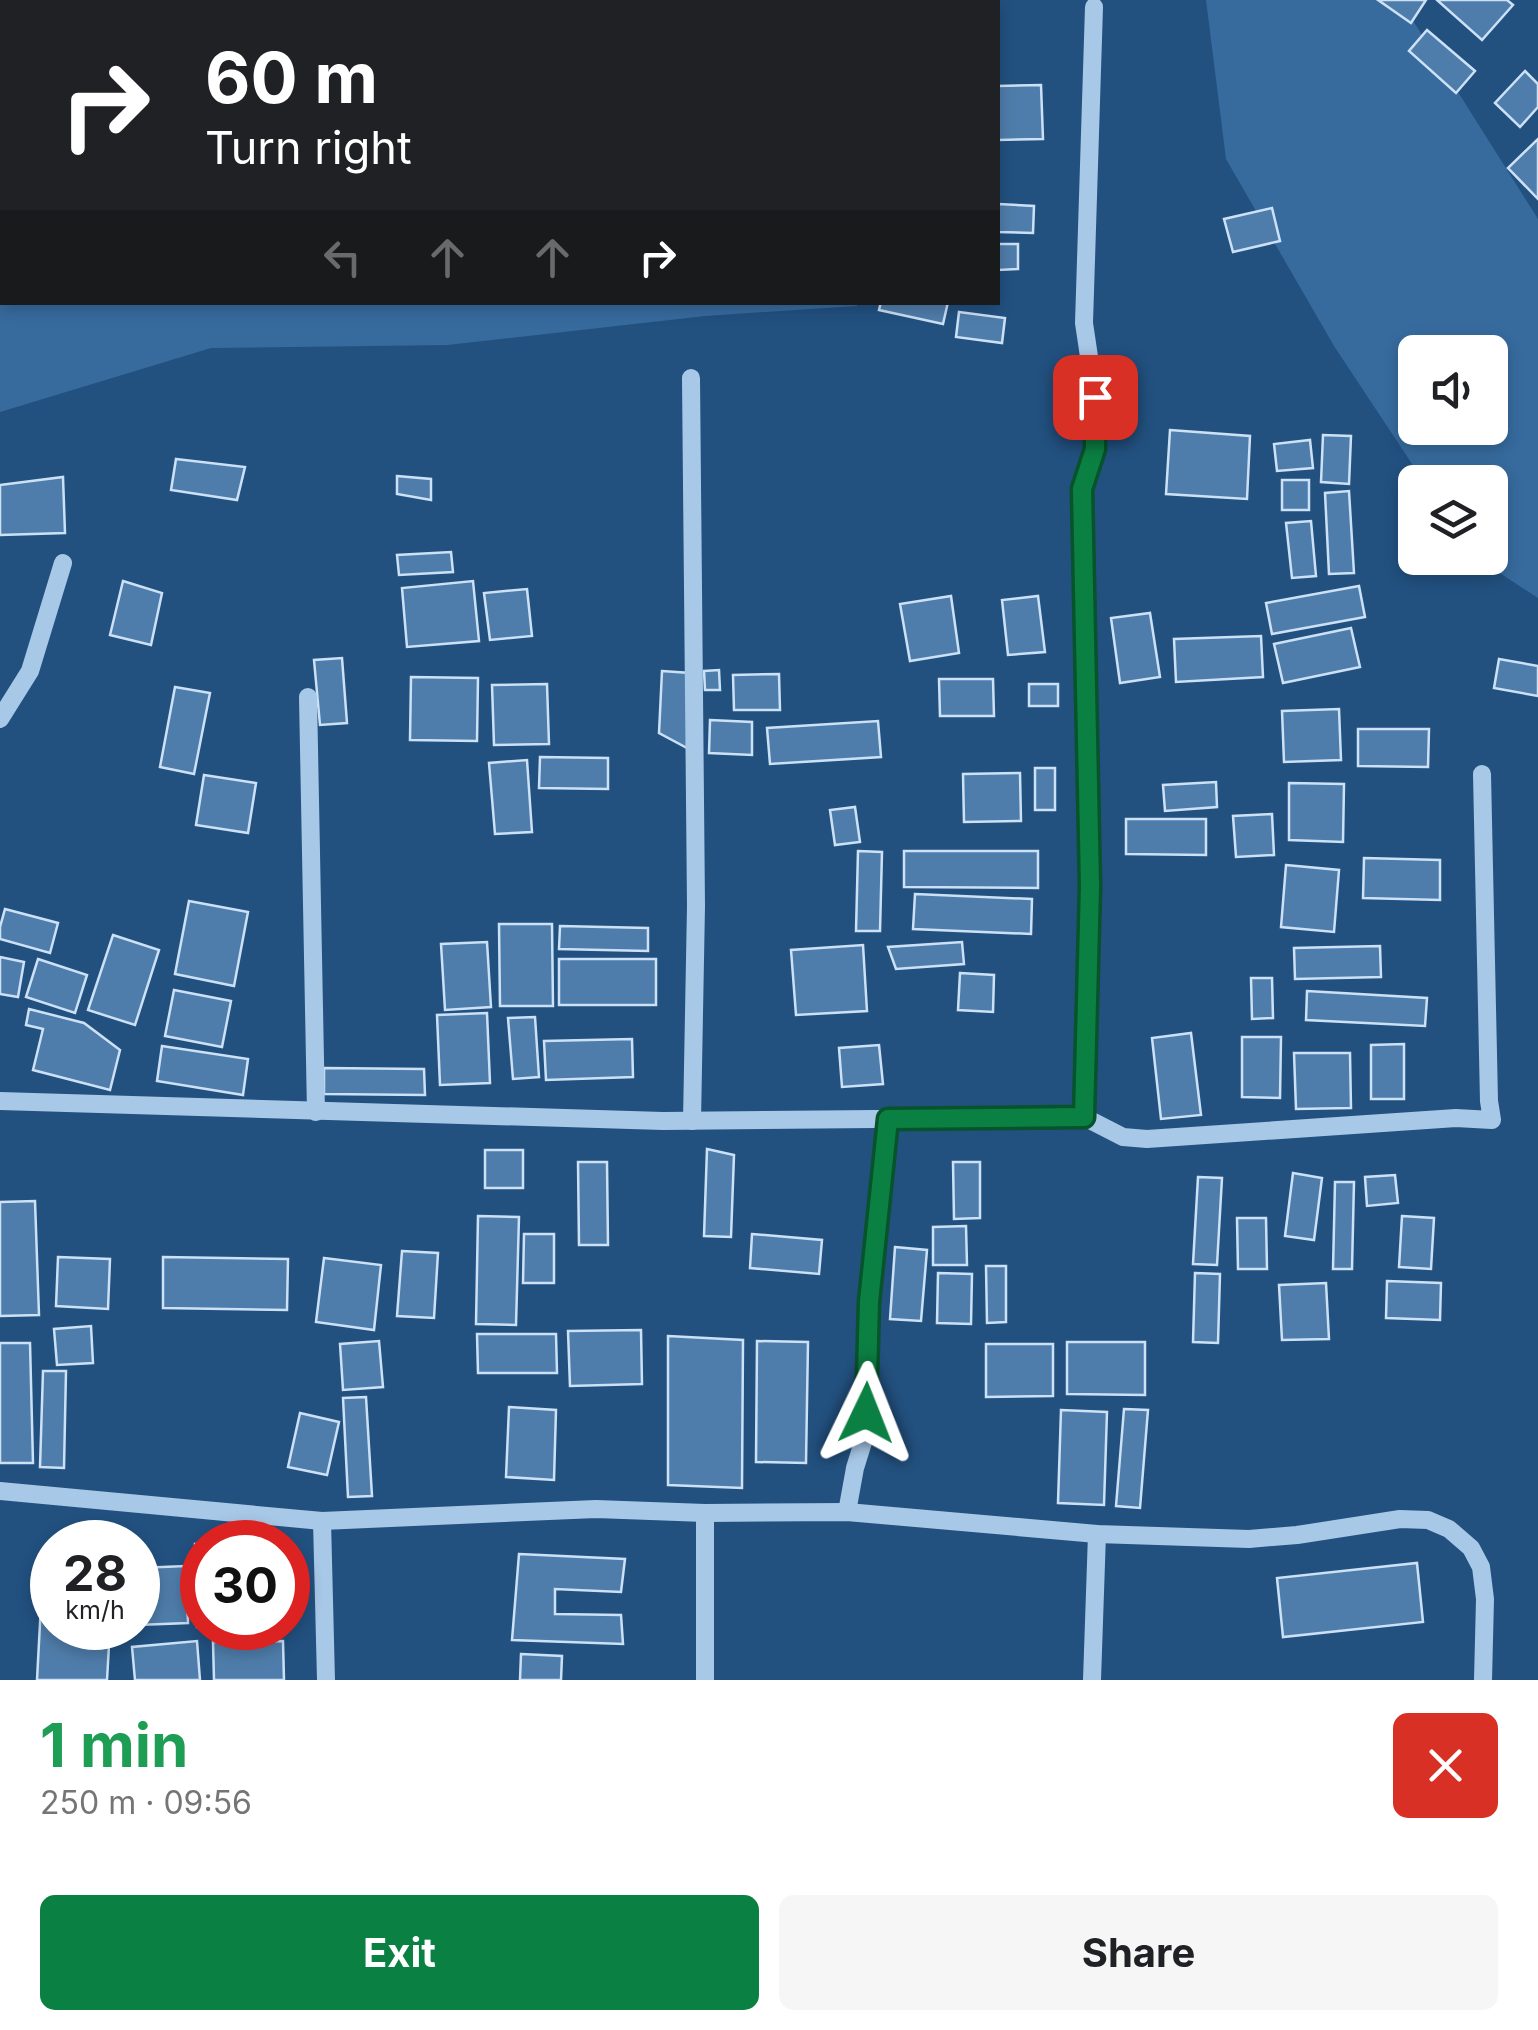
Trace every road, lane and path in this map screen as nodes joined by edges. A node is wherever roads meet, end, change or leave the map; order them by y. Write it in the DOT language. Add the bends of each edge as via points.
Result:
graph roads {
  1 [pos="1094,6"];
  2 [pos="692,378"];
  3 [pos="63,563"];
  4 [pos="308,697"];
  5 [pos="0,719"];
  6 [pos="1482,774"];
  7 [pos="0,1101"];
  8 [pos="316,1112"];
  9 [pos="1084,1117"];
  10 [pos="888,1119"];
  11 [pos="692,1121"];
  12 [pos="0,1491"];
  13 [pos="846,1512"];
  14 [pos="706,1513"];
  15 [pos="322,1521"];
  16 [pos="1096,1534"];
  17 [pos="326,1680"];
  18 [pos="705,1680"];
  19 [pos="1092,1680"];
  20 [pos="1484,1680"];
  1 -- 9 [label="street" via="1084,324 1095,449 1082,489 1090,886"];
  2 -- 11 [label="street"];
  3 -- 5 [label="street" via="30,671"];
  4 -- 8 [label="street"];
  6 -- 9 [label="street" via="1492,1120 1147,1139 1123,1138"];
  7 -- 8 [label="street"];
  8 -- 11 [label="street"];
  9 -- 10 [label="street"];
  10 -- 11 [label="street"];
  10 -- 13 [label="street" via="869,1302 864,1440"];
  12 -- 15 [label="street"];
  13 -- 14 [label="street"];
  13 -- 16 [label="street"];
  14 -- 15 [label="street" via="596,1509"];
  14 -- 18 [label="street"];
  15 -- 17 [label="street"];
  16 -- 19 [label="street"];
  16 -- 20 [label="street" via="1249,1539 1428,1520 1449,1528 1481,1567"];
}
